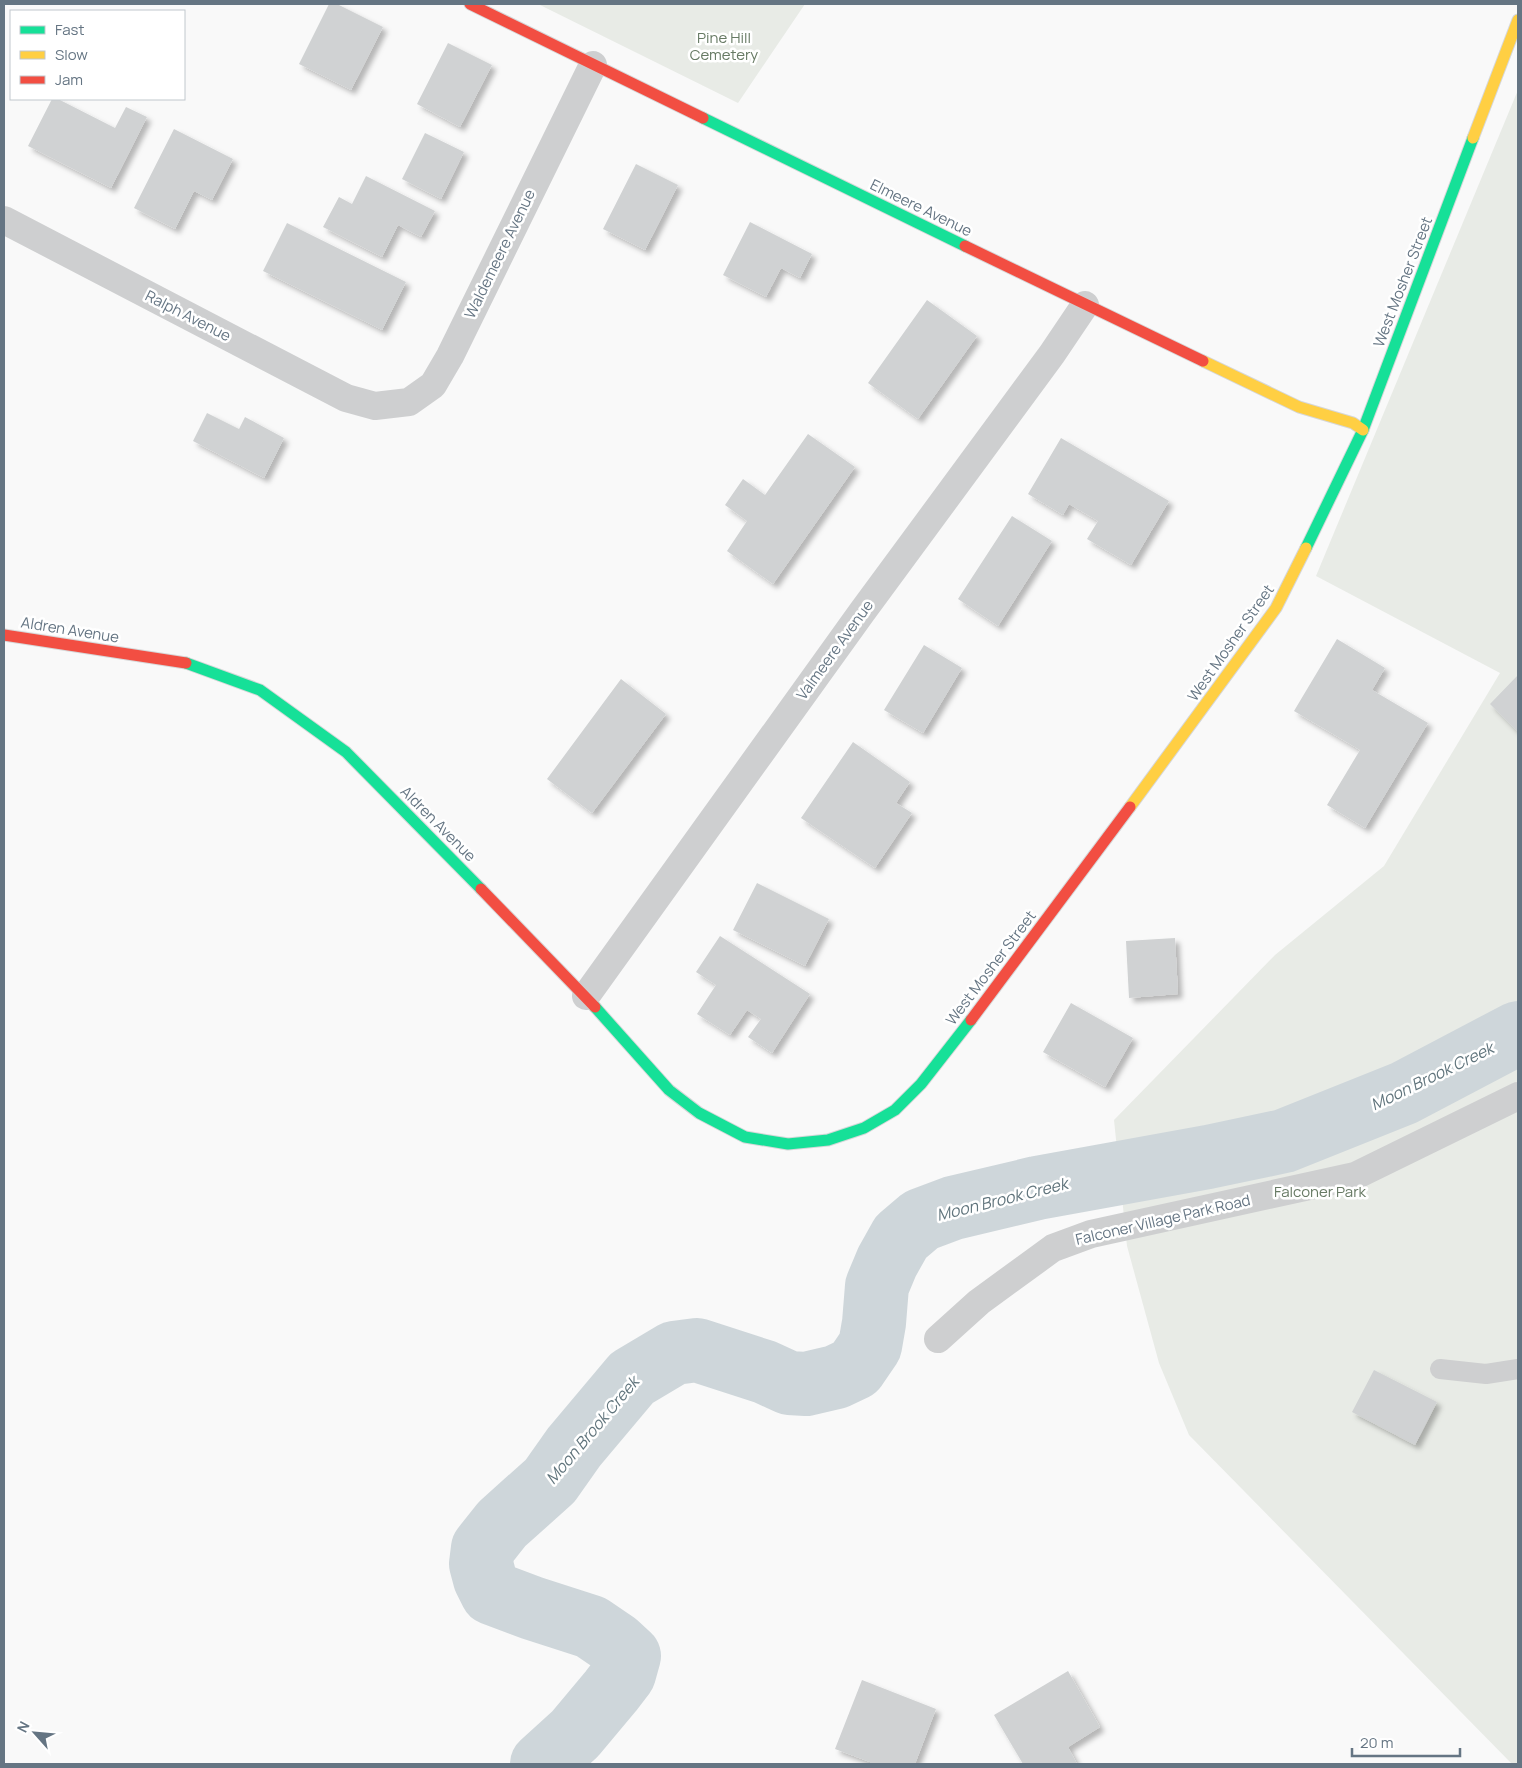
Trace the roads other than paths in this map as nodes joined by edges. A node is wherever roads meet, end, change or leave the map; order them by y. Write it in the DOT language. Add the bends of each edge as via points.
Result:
graph roads {
  1 [pos="470,4"];
  2 [pos="1518,20"];
  3 [pos="593,65"];
  4 [pos="4,220"];
  5 [pos="1085,306"];
  6 [pos="375,406"];
  7 [pos="1363,430"];
  8 [pos="4,636"];
  9 [pos="586,996"];
  10 [pos="1518,1096"];
  11 [pos="788,1144"];
  12 [pos="938,1339"];
  13 [pos="1440,1369"];
  14 [pos="1518,1369"];
  1 -- 3 [label="street, Elmeere Avenue"];
  2 -- 7 [label="street, West Mosher Street"];
  3 -- 5 [label="street, Elmeere Avenue"];
  3 -- 6 [label="street, Waldemeere Avenue" via="433,385 409,402"];
  4 -- 6 [label="street, Ralph Avenue" via="346,398"];
  5 -- 7 [label="street, Elmeere Avenue" via="1299,407 1353,423"];
  5 -- 9 [label="street, Valmeere Avenue"];
  7 -- 11 [label="street, West Mosher Street" via="1276,608 1000,983 921,1084 895,1110 864,1128 828,1140"];
  8 -- 9 [label="street, Aldren Avenue" via="187,663 260,690 346,752"];
  9 -- 11 [label="street, Aldren Avenue" via="669,1090 699,1113 745,1136"];
  10 -- 12 [label="street, Falconer Village Park Road" via="1355,1176 1091,1234 1053,1248 979,1302"];
  13 -- 14 [label="lane" via="1486,1374"];
}
